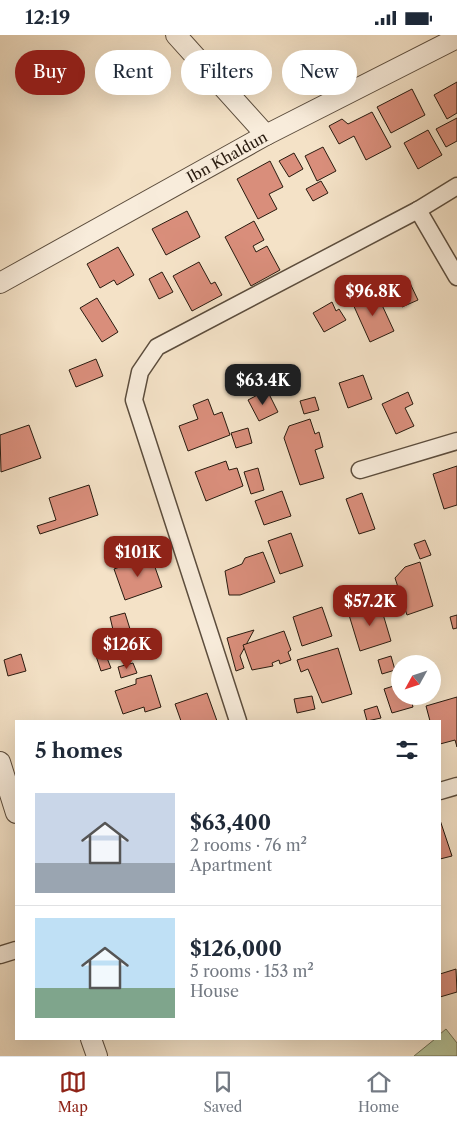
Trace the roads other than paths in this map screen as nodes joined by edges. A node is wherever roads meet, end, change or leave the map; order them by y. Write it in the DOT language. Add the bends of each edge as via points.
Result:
graph roads {
  1 [pos="176,35"];
  2 [pos="457,38"];
  3 [pos="266,135"];
  4 [pos="457,186"];
  5 [pos="418,210"];
  6 [pos="457,277"];
  7 [pos="0,283"];
  8 [pos="457,441"];
  9 [pos="360,470"];
  10 [pos="238,720"];
  11 [pos="0,762"];
  12 [pos="457,786"];
  13 [pos="441,791"];
  14 [pos="15,810"];
  15 [pos="15,950"];
  16 [pos="0,955"];
  17 [pos="91,1040"];
  18 [pos="97,1056"];
  1 -- 3 [label="street"];
  2 -- 3 [label="street, Ibn Khaldun"];
  3 -- 7 [label="street, Ibn Khaldun"];
  4 -- 5 [label="street"];
  5 -- 6 [label="street"];
  5 -- 10 [label="street" via="157,347 140,372 134,400"];
  8 -- 9 [label="street"];
  11 -- 14 [label="street"];
  12 -- 13 [label="street"];
  15 -- 16 [label="street"];
  17 -- 18 [label="street"];
}
